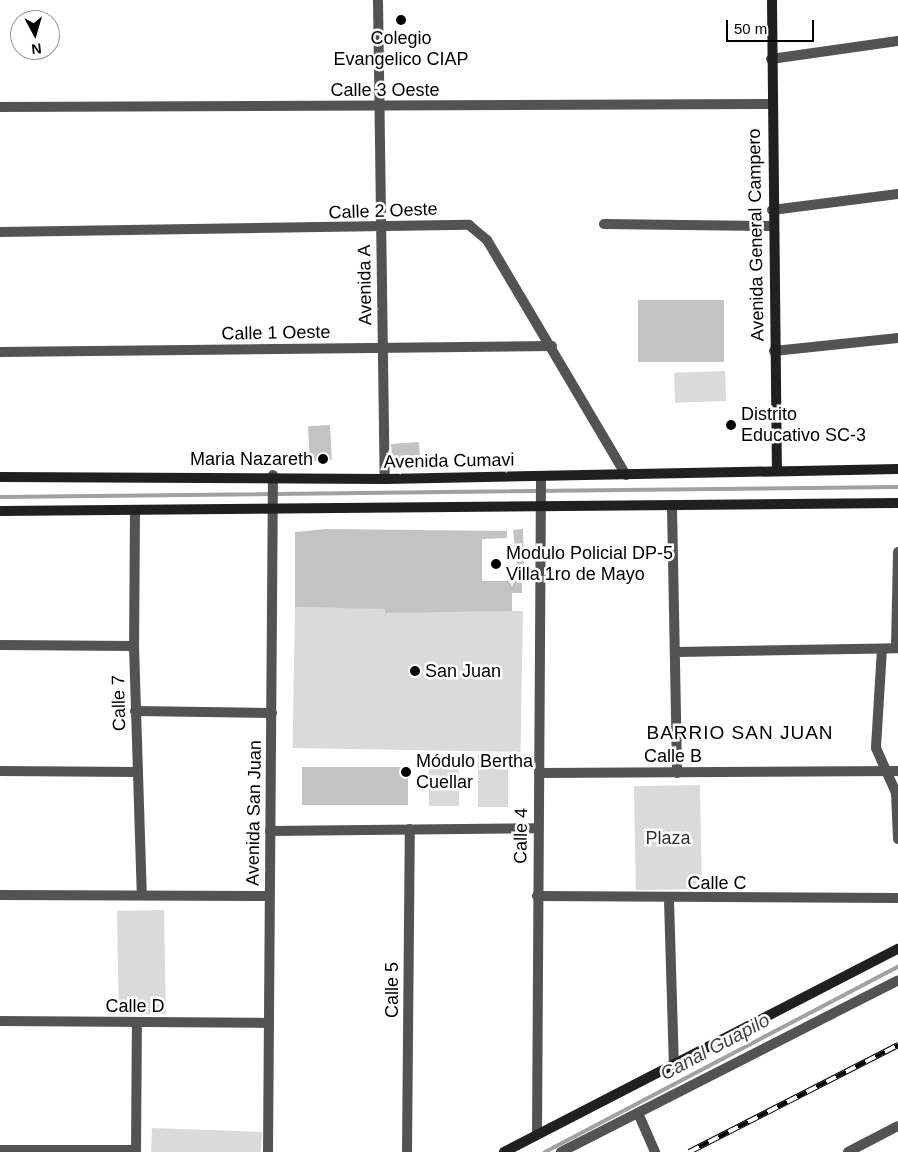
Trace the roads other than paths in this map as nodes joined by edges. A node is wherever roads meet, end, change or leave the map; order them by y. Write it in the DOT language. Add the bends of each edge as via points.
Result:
graph roads {
  1 [pos="378,0"];
  2 [pos="772,0"];
  3 [pos="898,41"];
  4 [pos="772,59"];
  5 [pos="771,104"];
  6 [pos="379,106"];
  7 [pos="0,107"];
  8 [pos="898,194"];
  9 [pos="772,210"];
  10 [pos="604,224"];
  11 [pos="772,226"];
  12 [pos="381,229"];
  13 [pos="0,232"];
  14 [pos="898,338"];
  15 [pos="552,346"];
  16 [pos="382,348"];
  17 [pos="774,351"];
  18 [pos="0,352"];
  19 [pos="898,469"];
  20 [pos="776,470"];
  21 [pos="626,475"];
  22 [pos="0,477"];
  23 [pos="273,478"];
  24 [pos="384,479"];
  25 [pos="541,482"];
  26 [pos="898,503"];
  27 [pos="274,504"];
  28 [pos="542,504"];
  29 [pos="672,507"];
  30 [pos="135,510"];
  31 [pos="0,511"];
  32 [pos="898,552"];
  33 [pos="0,645"];
  34 [pos="134,646"];
  35 [pos="897,648"];
  36 [pos="882,649"];
  37 [pos="676,652"];
  38 [pos="135,711"];
  39 [pos="272,712"];
  40 [pos="0,771"];
  41 [pos="137,772"];
  42 [pos="677,772"];
  43 [pos="885,772"];
  44 [pos="898,772"];
  45 [pos="539,773"];
  46 [pos="536,828"];
  47 [pos="410,829"];
  48 [pos="270,832"];
  49 [pos="898,839"];
  50 [pos="142,894"];
  51 [pos="0,895"];
  52 [pos="269,896"];
  53 [pos="537,896"];
  54 [pos="898,898"];
  55 [pos="669,900"];
  56 [pos="898,949"];
  57 [pos="898,980"];
  58 [pos="0,1021"];
  59 [pos="137,1022"];
  60 [pos="269,1024"];
  61 [pos="674,1066"];
  62 [pos="638,1113"];
  63 [pos="898,1126"];
  64 [pos="536,1135"];
  65 [pos="0,1150"];
  66 [pos="136,1151"];
  67 [pos="268,1152"];
  68 [pos="407,1152"];
  69 [pos="504,1152"];
  70 [pos="561,1152"];
  71 [pos="656,1152"];
  72 [pos="848,1152"];
  1 -- 6 [label="street, Avenida A"];
  2 -- 4 [label="main road, Avenida General Campero"];
  3 -- 4 [label="street"];
  4 -- 5 [label="main road, Avenida General Campero"];
  5 -- 6 [label="street, Calle 3 Oeste"];
  5 -- 9 [label="main road, Avenida General Campero"];
  6 -- 7 [label="street, Calle 3 Oeste"];
  6 -- 12 [label="street, Avenida A"];
  8 -- 9 [label="street"];
  9 -- 11 [label="main road, Avenida General Campero"];
  10 -- 11 [label="street"];
  11 -- 17 [label="main road, Avenida General Campero"];
  12 -- 13 [label="street, Calle 2 Oeste"];
  12 -- 15 [label="street, Calle 2 Oeste" via="470,225 478,228"];
  12 -- 16 [label="street, Avenida A"];
  14 -- 17 [label="street"];
  15 -- 16 [label="street, Calle 1 Oeste"];
  15 -- 21 [label="street, Calle 2 Oeste"];
  16 -- 18 [label="street, Calle 1 Oeste"];
  16 -- 24 [label="street, Avenida A"];
  17 -- 20 [label="main road, Avenida General Campero"];
  19 -- 20 [label="main road, Avenida Cumavi"];
  20 -- 21 [label="main road, Avenida Cumavi"];
  21 -- 25 [label="main road, Avenida Cumavi"];
  22 -- 23 [label="main road, Avenida Cumavi"];
  23 -- 24 [label="main road, Avenida Cumavi"];
  23 -- 27 [label="street, Avenida San Juan"];
  24 -- 25 [label="main road, Avenida Cumavi"];
  25 -- 28 [label="street, Calle 4"];
  26 -- 29 [label="main road"];
  27 -- 28 [label="main road"];
  27 -- 30 [label="main road"];
  27 -- 39 [label="street, Avenida San Juan"];
  28 -- 29 [label="main road"];
  28 -- 45 [label="street, Calle 4"];
  29 -- 37 [label="street"];
  30 -- 31 [label="main road"];
  30 -- 34 [label="street, Calle 7"];
  32 -- 35 [label="street"];
  33 -- 34 [label="street"];
  34 -- 38 [label="street, Calle 7"];
  35 -- 36 [label="street"];
  36 -- 37 [label="street"];
  36 -- 43 [label="street" via="876,748"];
  37 -- 42 [label="street"];
  38 -- 39 [label="street"];
  38 -- 41 [label="street, Calle 7"];
  39 -- 48 [label="street, Avenida San Juan"];
  40 -- 41 [label="street"];
  41 -- 50 [label="street, Calle 7"];
  42 -- 43 [label="street, Calle B"];
  42 -- 45 [label="street, Calle B"];
  43 -- 44 [label="street, Calle B"];
  43 -- 49 [label="street" via="896,793"];
  45 -- 46 [label="street, Calle 4"];
  46 -- 47 [label="street"];
  46 -- 53 [label="street, Calle 4"];
  47 -- 48 [label="street"];
  47 -- 68 [label="street, Calle 5"];
  48 -- 52 [label="street, Avenida San Juan"];
  50 -- 51 [label="street"];
  50 -- 52 [label="street"];
  52 -- 60 [label="street, Avenida San Juan"];
  53 -- 55 [label="street, Calle C"];
  53 -- 64 [label="street, Calle 4"];
  54 -- 55 [label="street, Calle C"];
  55 -- 61 [label="street"];
  56 -- 61 [label="main road"];
  57 -- 62 [label="street"];
  58 -- 59 [label="street, Calle D"];
  59 -- 60 [label="street, Calle D"];
  59 -- 66 [label="street"];
  60 -- 67 [label="street, Avenida San Juan"];
  61 -- 64 [label="main road"];
  62 -- 70 [label="street"];
  62 -- 71 [label="street"];
  63 -- 72 [label="street"];
  64 -- 69 [label="main road"];
  65 -- 66 [label="street"];
}
